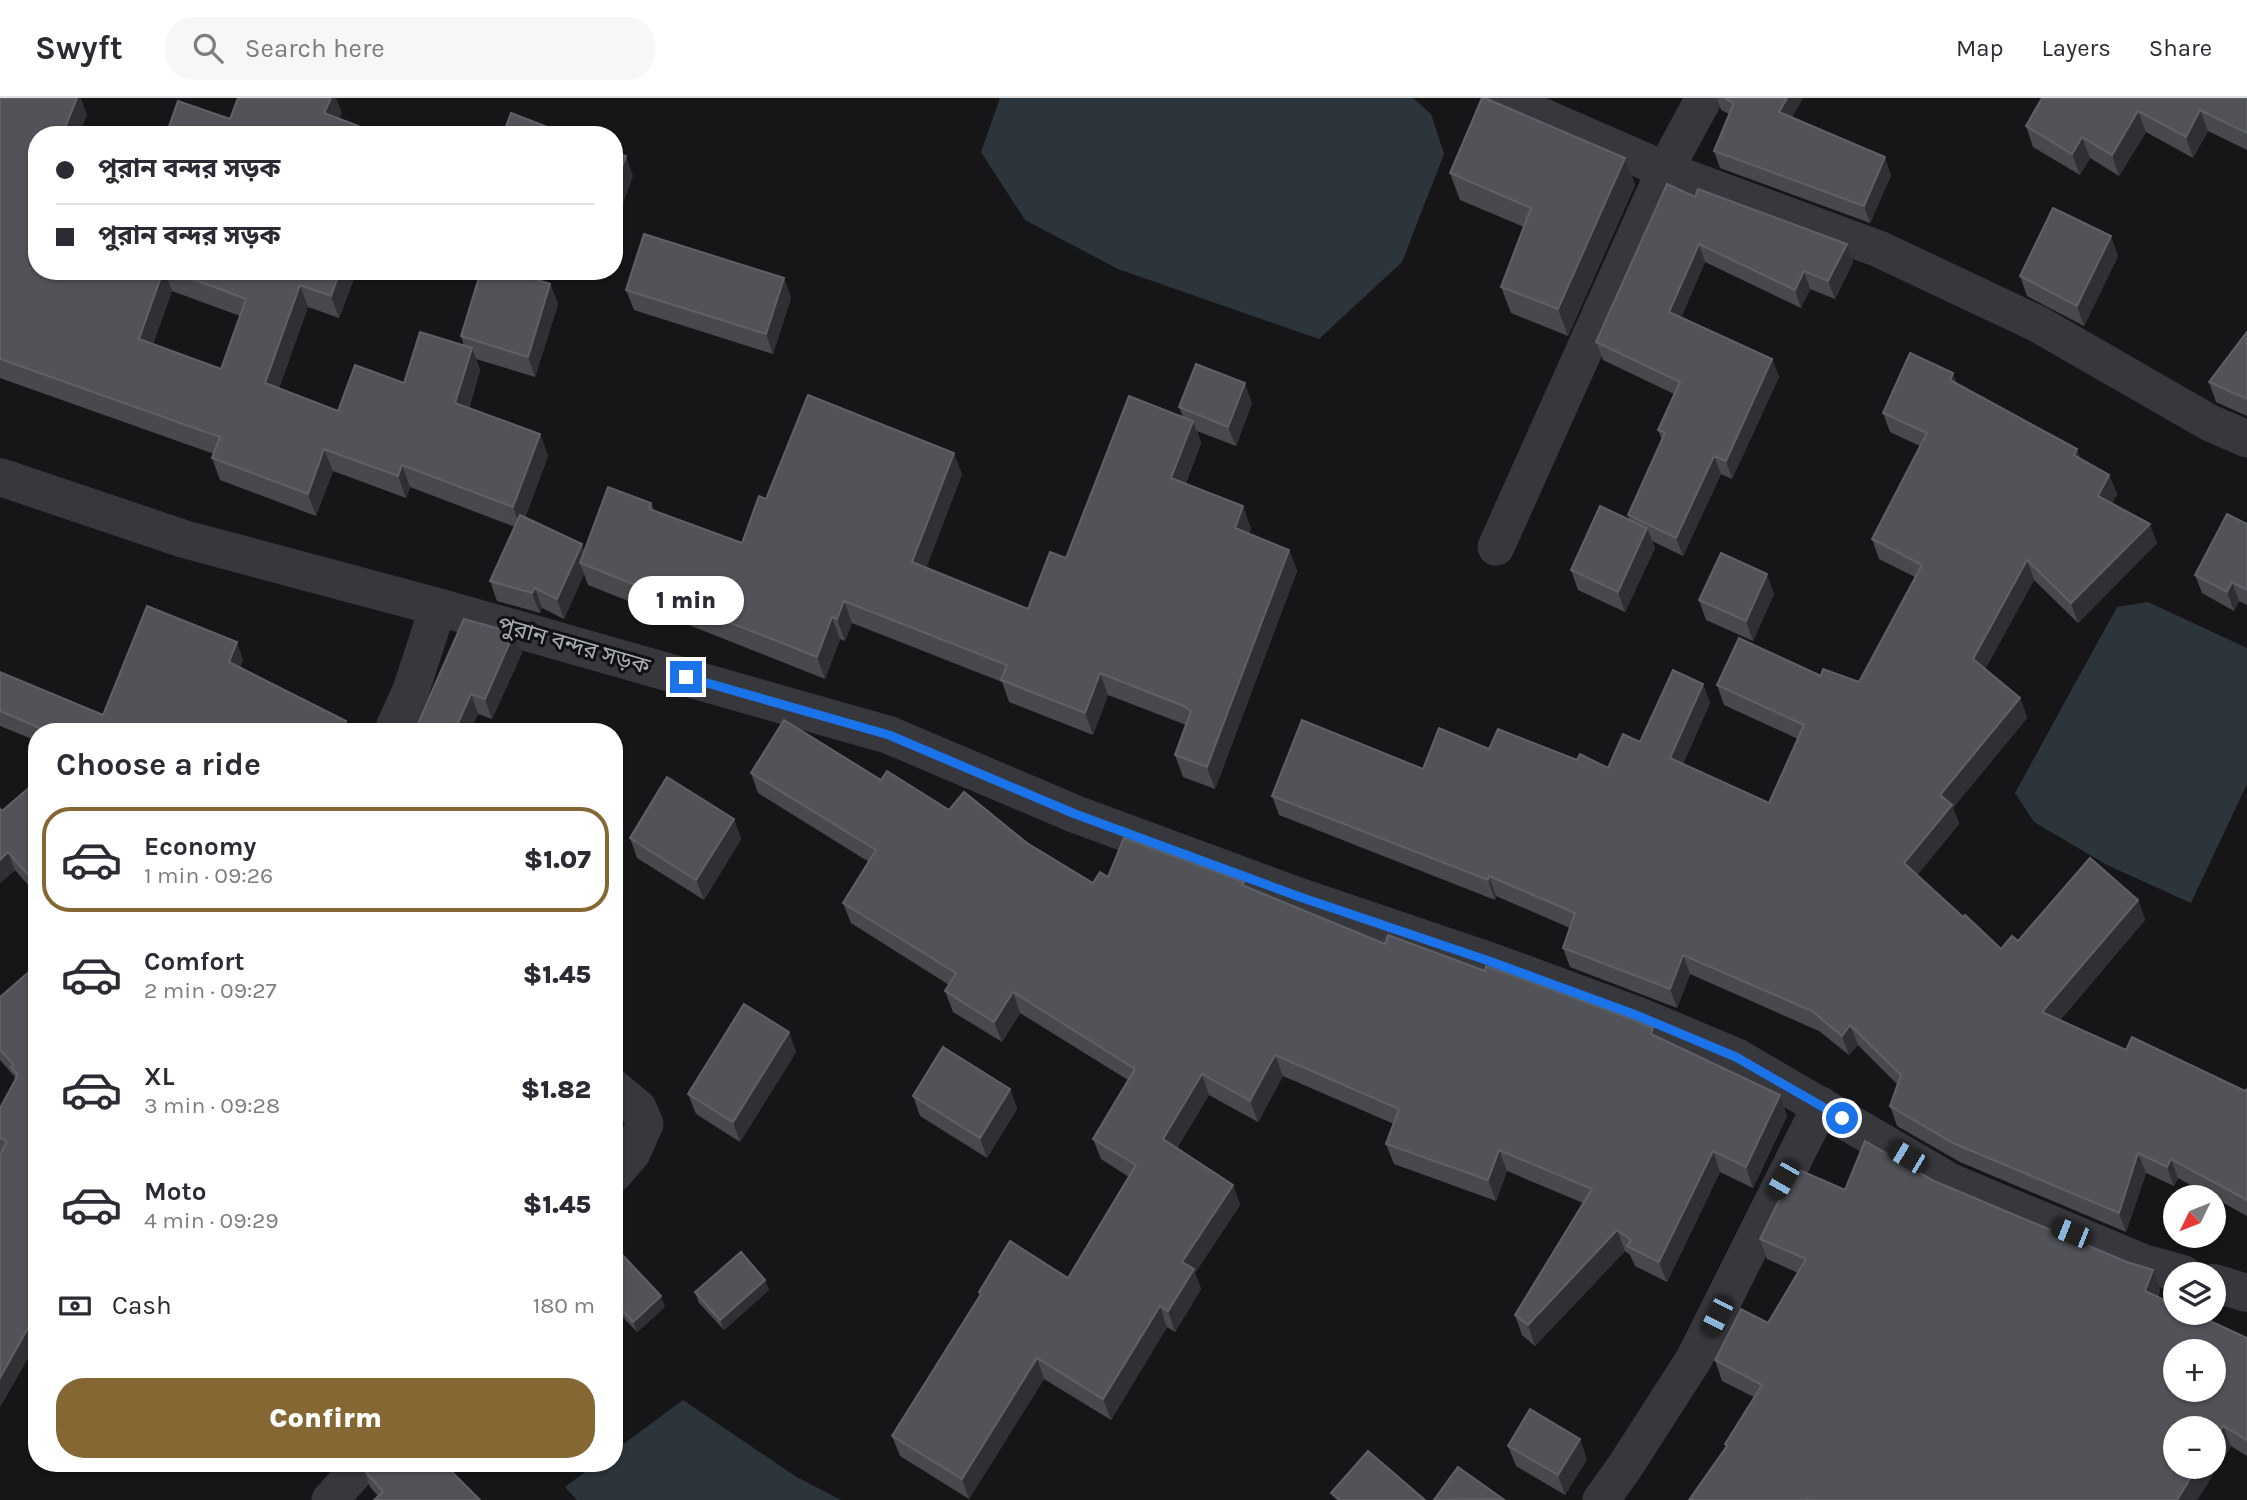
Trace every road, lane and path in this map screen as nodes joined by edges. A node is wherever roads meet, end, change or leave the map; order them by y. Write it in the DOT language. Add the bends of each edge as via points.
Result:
graph roads {
  1 [pos="1500,98"];
  2 [pos="1704,98"];
  3 [pos="1665,170"];
  4 [pos="2247,439"];
  5 [pos="0,477"];
  6 [pos="1496,547"];
  7 [pos="438,607"];
  8 [pos="396,723"];
  9 [pos="623,1096"];
  10 [pos="1821,1105"];
  11 [pos="623,1164"];
  12 [pos="2163,1268"];
  13 [pos="2226,1287"];
  14 [pos="2247,1293"];
  15 [pos="355,1472"];
  16 [pos="330,1500"];
  17 [pos="1601,1500"];
  1 -- 3 [label="street"];
  2 -- 3 [label="street"];
  3 -- 4 [label="street" via="1879,249 2038,324 2210,423"];
  3 -- 6 [label="street"];
  5 -- 7 [label="street, পুরান বন্দর সড়ক" via="184,539"];
  7 -- 8 [label="street"];
  7 -- 10 [label="street, পুরান বন্দর সড়ক" via="889,735 1075,814 1636,1015 1736,1057"];
  9 -- 11 [label="street" via="638,1108 645,1124"];
  10 -- 12 [label="street, পুরান বন্দর সড়ক" via="1950,1182"];
  10 -- 17 [label="street" via="1694,1359"];
  13 -- 14 [label="street"];
  15 -- 16 [label="street"];
}
